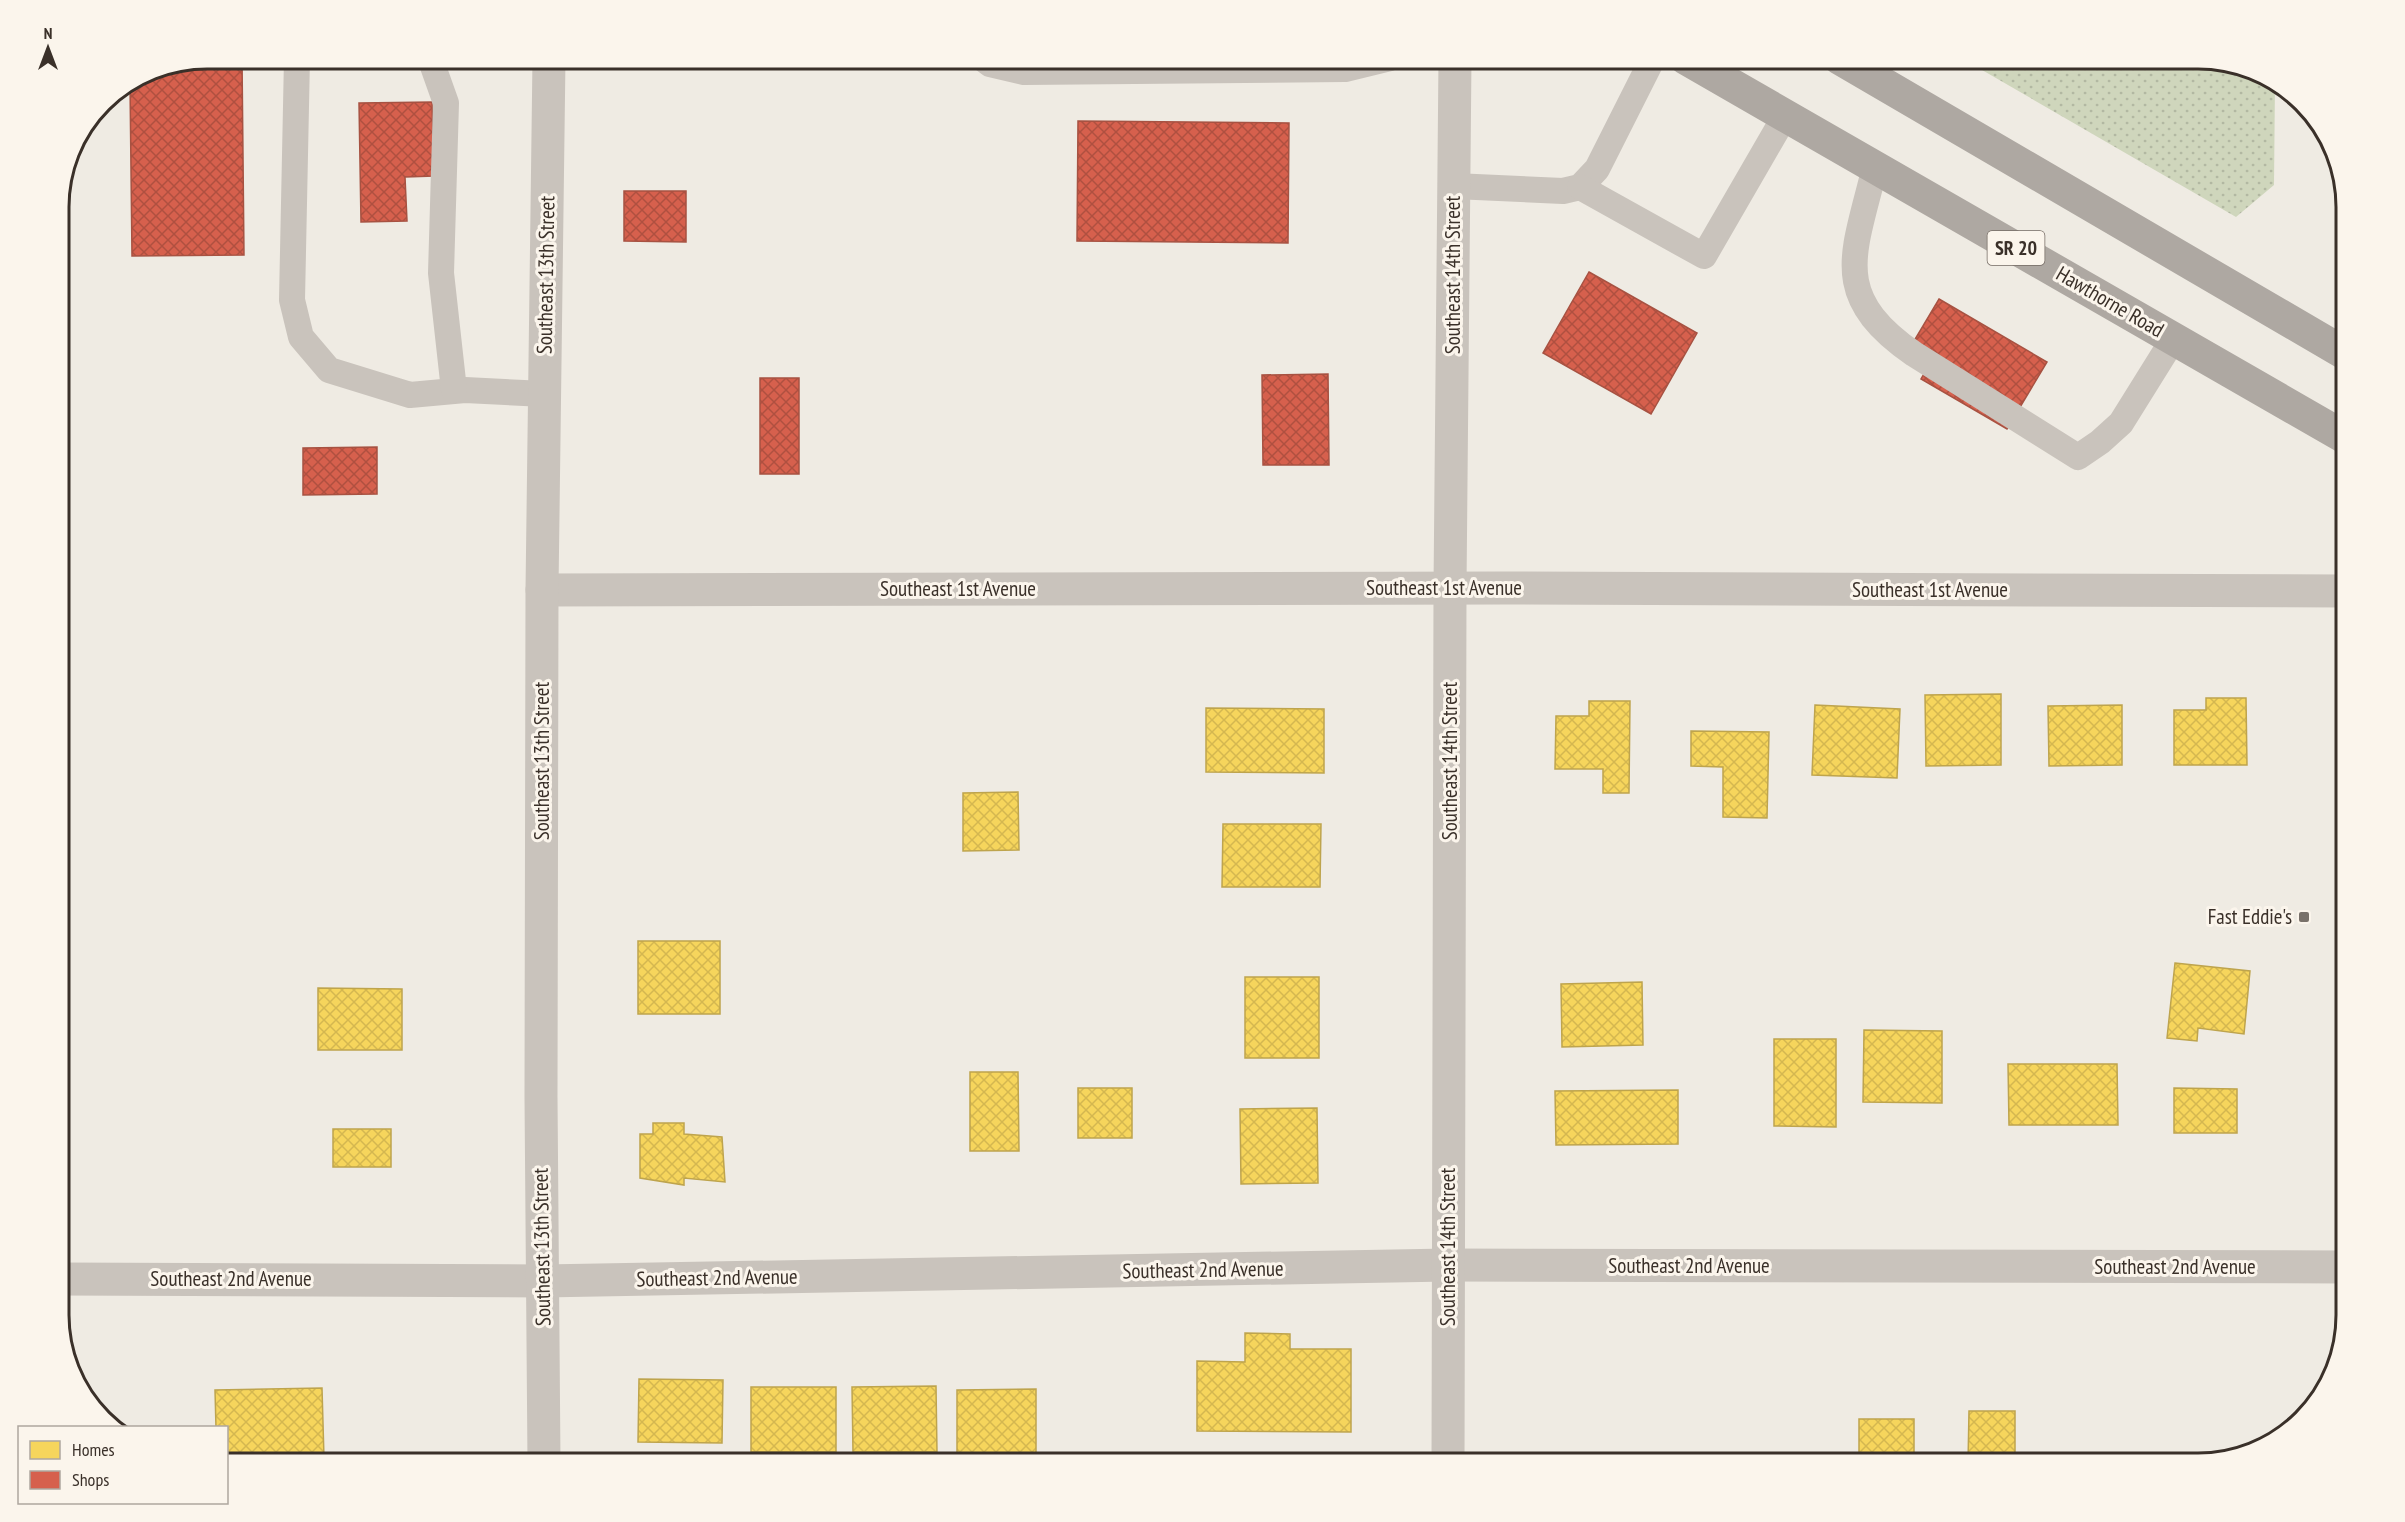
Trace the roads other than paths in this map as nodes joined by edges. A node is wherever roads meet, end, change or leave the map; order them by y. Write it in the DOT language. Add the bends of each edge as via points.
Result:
graph roads {
  1 [pos="297,69"];
  2 [pos="434,69"];
  3 [pos="549,69"];
  4 [pos="1011,69"];
  5 [pos="1345,69"];
  6 [pos="1455,69"];
  7 [pos="1647,69"];
  8 [pos="1704,69"];
  9 [pos="1858,69"];
  10 [pos="1785,116"];
  11 [pos="1875,167"];
  12 [pos="1454,186"];
  13 [pos="1580,187"];
  14 [pos="2174,338"];
  15 [pos="2336,348"];
  16 [pos="454,390"];
  17 [pos="545,394"];
  18 [pos="2336,432"];
  19 [pos="1450,588"];
  20 [pos="542,590"];
  21 [pos="2336,591"];
  22 [pos="1448,1265"];
  23 [pos="2336,1267"];
  24 [pos="69,1279"];
  25 [pos="543,1281"];
  26 [pos="544,1453"];
  27 [pos="1448,1453"];
  1 -- 16 [label="lane" via="292,300 301,337 329,370 354,379 410,395"];
  2 -- 16 [label="lane" via="446,103 441,273"];
  3 -- 17 [label="street, Southeast 13th Street"];
  4 -- 5 [label="lane" via="1024,72"];
  6 -- 12 [label="street, Southeast 14th Street"];
  7 -- 13 [label="lane" via="1597,169"];
  8 -- 10 [label="highway, Hawthorne Road / SR 20"];
  9 -- 15 [label="highway"];
  10 -- 11 [label="highway, Hawthorne Road / SR 20"];
  10 -- 13 [label="lane" via="1704,256"];
  11 -- 14 [label="highway, Hawthorne Road / SR 20"];
  11 -- 14 [label="lane" via="1853,266 1863,303 1877,324 1914,354 2078,457 2121,423"];
  12 -- 13 [label="lane" via="1563,191"];
  12 -- 19 [label="street, Southeast 14th Street"];
  14 -- 18 [label="highway, Hawthorne Road / SR 20"];
  16 -- 17 [label="lane"];
  17 -- 20 [label="street, Southeast 13th Street"];
  19 -- 20 [label="street, Southeast 1st Avenue"];
  19 -- 21 [label="street, Southeast 1st Avenue"];
  19 -- 22 [label="street, Southeast 14th Street"];
  20 -- 25 [label="street, Southeast 13th Street"];
  22 -- 23 [label="street, Southeast 2nd Avenue"];
  22 -- 25 [label="street, Southeast 2nd Avenue"];
  22 -- 27 [label="street, Southeast 14th Street"];
  24 -- 25 [label="street, Southeast 2nd Avenue"];
  25 -- 26 [label="street, Southeast 13th Street"];
}
